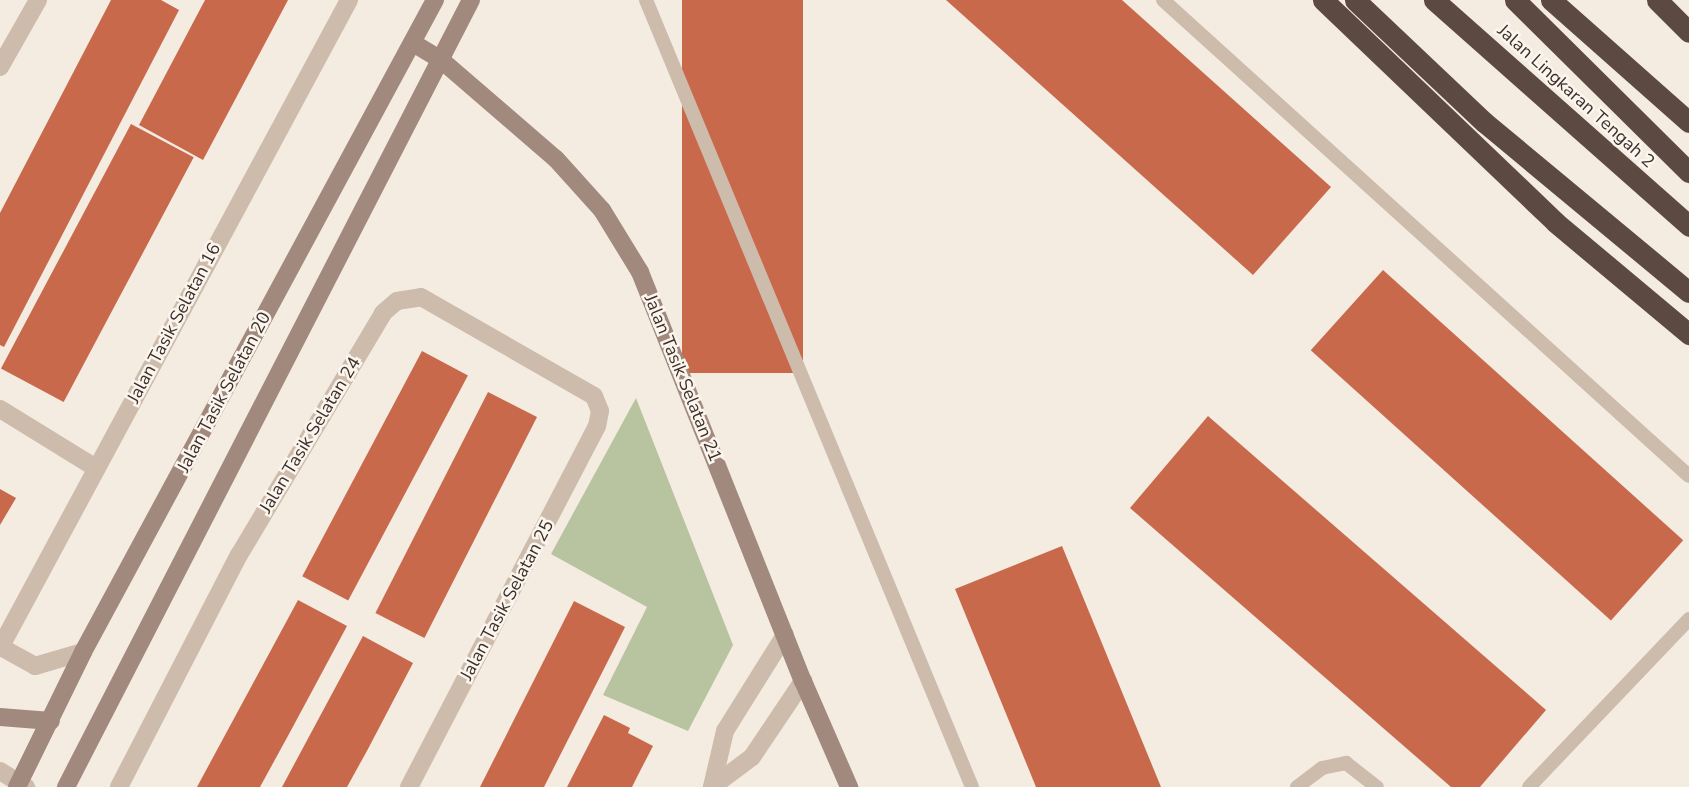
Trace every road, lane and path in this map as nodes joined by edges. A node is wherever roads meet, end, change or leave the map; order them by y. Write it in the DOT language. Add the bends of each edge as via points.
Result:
graph roads {
  1 [pos="38,0"];
  2 [pos="349,0"];
  3 [pos="435,0"];
  4 [pos="471,0"];
  5 [pos="646,0"];
  6 [pos="1163,0"];
  7 [pos="1324,0"];
  8 [pos="1355,0"];
  9 [pos="1434,0"];
  10 [pos="1515,0"];
  11 [pos="1551,0"];
  12 [pos="1657,0"];
  13 [pos="1689,32"];
  14 [pos="412,43"];
  15 [pos="440,58"];
  16 [pos="0,67"];
  17 [pos="1689,122"];
  18 [pos="1689,172"];
  19 [pos="1689,226"];
  20 [pos="1689,292"];
  21 [pos="1689,334"];
  22 [pos="0,409"];
  23 [pos="600,411"];
  24 [pos="96,468"];
  25 [pos="1689,476"];
  26 [pos="1689,619"];
  27 [pos="785,635"];
  28 [pos="1,648"];
  29 [pos="83,652"];
  30 [pos="803,681"];
  31 [pos="0,717"];
  32 [pos="51,721"];
  33 [pos="0,771"];
  34 [pos="20,785"];
  35 [pos="66,787"];
  36 [pos="119,787"];
  37 [pos="409,787"];
  38 [pos="712,787"];
  39 [pos="849,787"];
  40 [pos="972,787"];
  41 [pos="1297,787"];
  42 [pos="1377,787"];
  43 [pos="1529,787"];
  1 -- 16 [label="street"];
  2 -- 24 [label="street, Jalan Tasik Selatan 16"];
  3 -- 14 [label="street, Jalan Tasik Selatan 20"];
  4 -- 15 [label="street"];
  5 -- 40 [label="lane"];
  6 -- 25 [label="lane"];
  7 -- 21 [label="highway" via="1555,222"];
  8 -- 20 [label="highway" via="1485,121"];
  9 -- 19 [label="highway, Jalan Lingkaran Tengah 2"];
  10 -- 18 [label="highway"];
  11 -- 17 [label="highway"];
  12 -- 13 [label="highway"];
  14 -- 15 [label="street, Jalan Tasik Selatan 21"];
  14 -- 29 [label="street, Jalan Tasik Selatan 20"];
  15 -- 27 [label="street, Jalan Tasik Selatan 21" via="556,159 602,210 640,272"];
  15 -- 35 [label="street"];
  22 -- 24 [label="street"];
  23 -- 36 [label="street, Jalan Tasik Selatan 24" via="594,397 421,298 397,301 383,313 239,555"];
  23 -- 37 [label="street, Jalan Tasik Selatan 25" via="597,426"];
  24 -- 28 [label="street, Jalan Tasik Selatan 16"];
  26 -- 43 [label="lane"];
  27 -- 30 [label="street, Jalan Tasik Selatan 21"];
  27 -- 38 [label="street" via="725,731"];
  28 -- 29 [label="street, Jalan Tasik Selatan 16" via="35,666"];
  29 -- 32 [label="street, Jalan Tasik Selatan 20"];
  30 -- 38 [label="street" via="752,757"];
  30 -- 39 [label="street, Jalan Tasik Selatan 21"];
  31 -- 32 [label="street"];
  32 -- 34 [label="street, Jalan Tasik Selatan 20"];
  33 -- 34 [label="street"];
  41 -- 42 [label="lane" via="1322,768 1346,763"];
}
